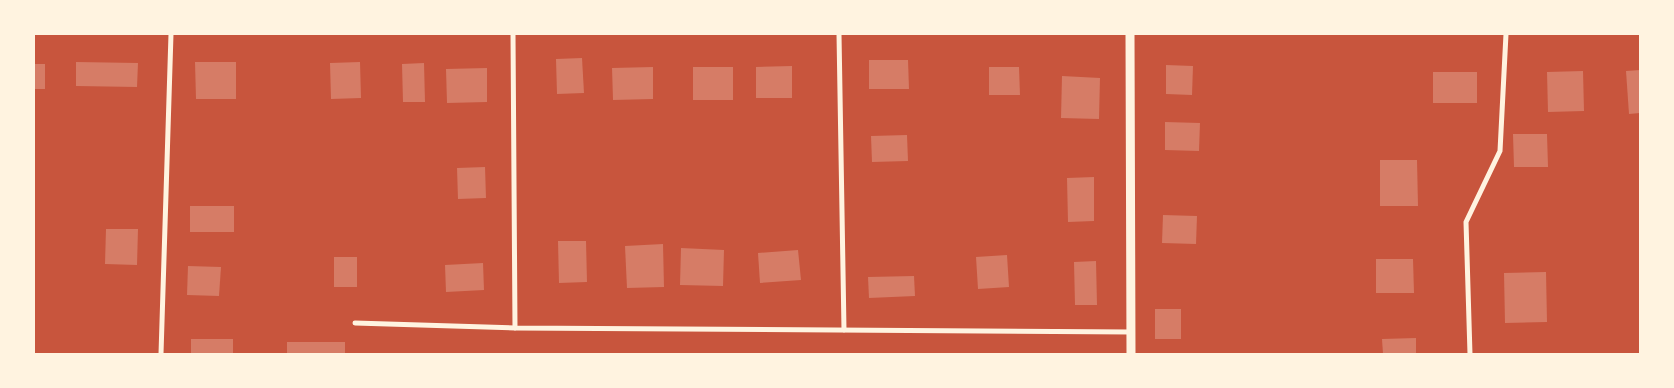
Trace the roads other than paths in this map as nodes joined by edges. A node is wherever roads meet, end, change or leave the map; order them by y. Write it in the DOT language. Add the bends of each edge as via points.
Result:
graph roads {
  1 [pos="171,34"];
  2 [pos="514,34"];
  3 [pos="839,34"];
  4 [pos="1130,34"];
  5 [pos="1506,34"];
  6 [pos="355,323"];
  7 [pos="515,328"];
  8 [pos="844,330"];
  9 [pos="1131,332"];
  10 [pos="161,354"];
  11 [pos="1131,354"];
  12 [pos="1470,354"];
  1 -- 10 [label="street"];
  2 -- 7 [label="street"];
  3 -- 8 [label="street"];
  4 -- 9 [label="street"];
  5 -- 12 [label="street" via="1500,151 1466,222"];
  6 -- 7 [label="street"];
  7 -- 8 [label="street"];
  8 -- 9 [label="street"];
  9 -- 11 [label="street"];
}
